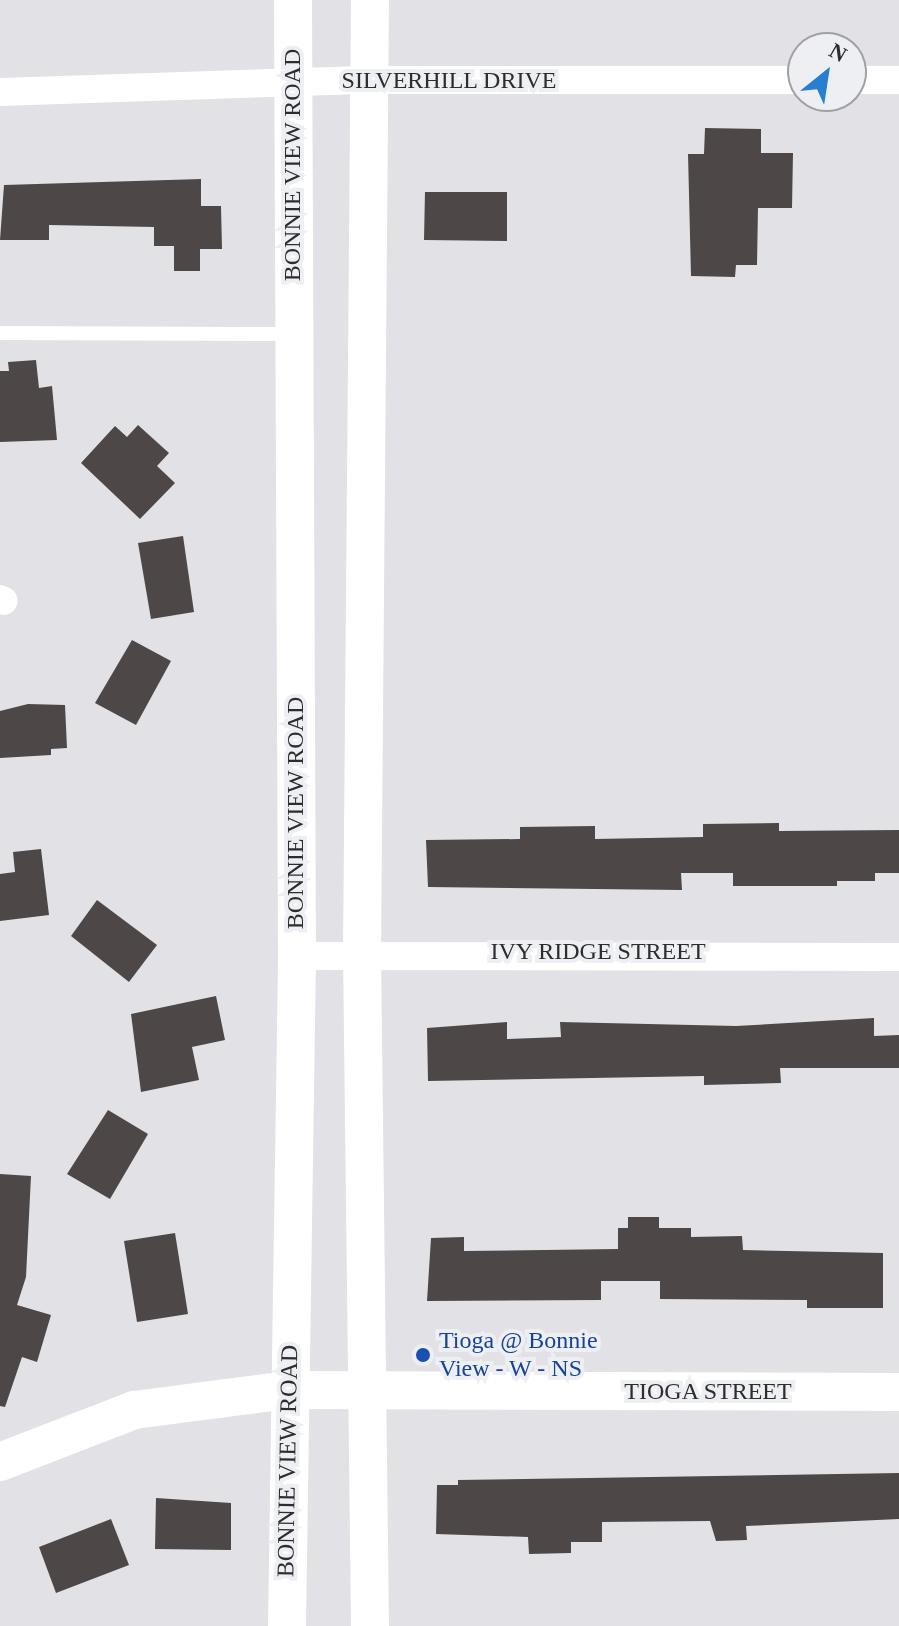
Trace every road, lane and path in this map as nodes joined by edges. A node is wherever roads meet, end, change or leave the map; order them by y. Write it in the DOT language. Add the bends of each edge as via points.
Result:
graph roads {
  1 [pos="293,0"];
  2 [pos="370,0"];
  3 [pos="370,80"];
  4 [pos="787,80"];
  5 [pos="867,80"];
  6 [pos="899,80"];
  7 [pos="293,84"];
  8 [pos="0,92"];
  9 [pos="0,333"];
  10 [pos="294,334"];
  11 [pos="362,954"];
  12 [pos="297,956"];
  13 [pos="899,957"];
  14 [pos="289,1390"];
  15 [pos="363,1391"];
  16 [pos="899,1392"];
  17 [pos="0,1462"];
  18 [pos="287,1626"];
  19 [pos="370,1626"];
  1 -- 7 [label="main road, BONNIE VIEW ROAD"];
  2 -- 3 [label="main road"];
  3 -- 4 [label="street, SILVERHILL DRIVE"];
  3 -- 7 [label="street, SILVERHILL DRIVE"];
  3 -- 11 [label="main road"];
  5 -- 6 [label="street"];
  7 -- 8 [label="street, SILVERHILL DRIVE"];
  7 -- 10 [label="main road, BONNIE VIEW ROAD"];
  9 -- 10 [label="lane"];
  10 -- 12 [label="main road, BONNIE VIEW ROAD"];
  11 -- 12 [label="street, IVY RIDGE STREET"];
  11 -- 13 [label="street, IVY RIDGE STREET"];
  11 -- 15 [label="main road"];
  12 -- 14 [label="main road, BONNIE VIEW ROAD"];
  14 -- 15 [label="main road, TIOGA STREET"];
  14 -- 17 [label="main road, TIOGA STREET" via="134,1410 60,1434"];
  14 -- 18 [label="main road, BONNIE VIEW ROAD"];
  15 -- 16 [label="main road, TIOGA STREET"];
  15 -- 19 [label="main road"];
}
